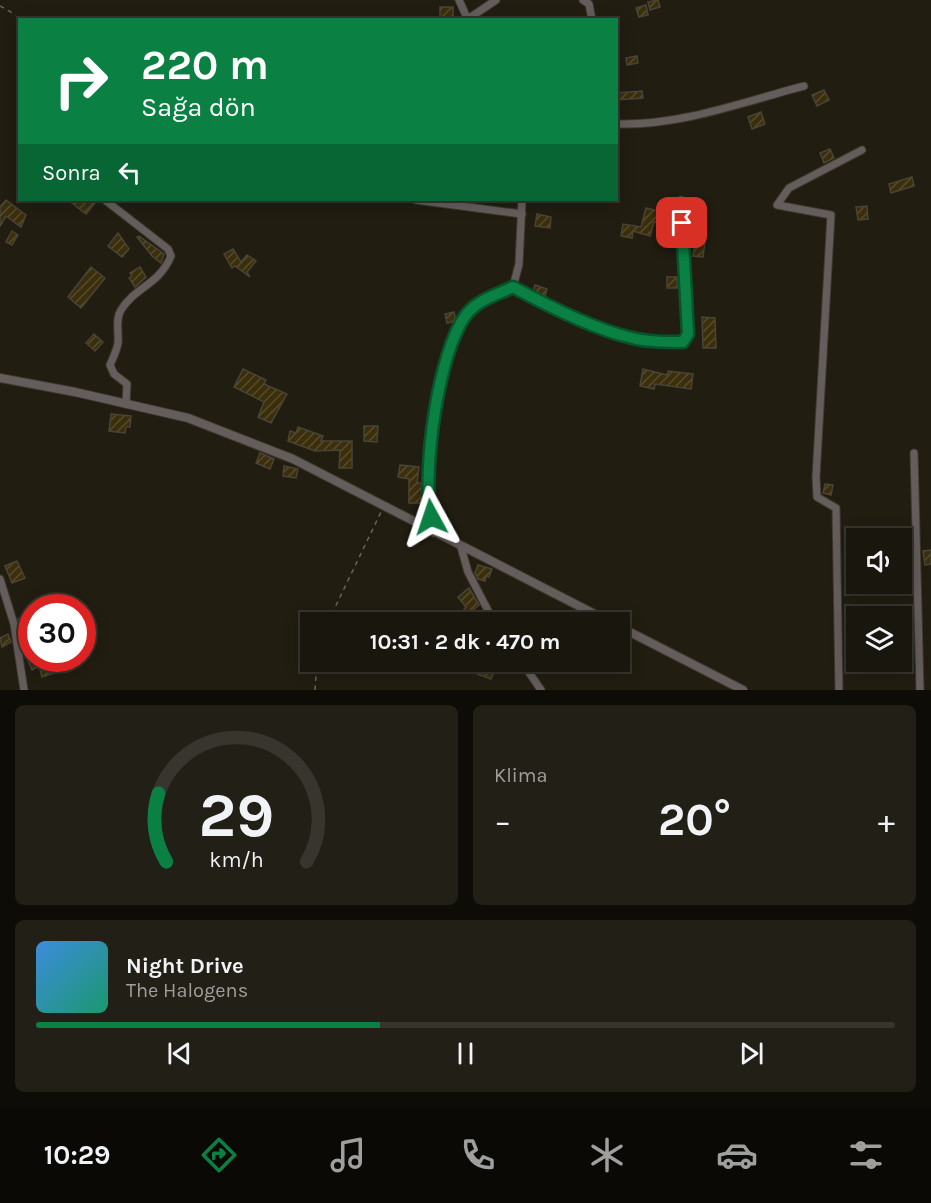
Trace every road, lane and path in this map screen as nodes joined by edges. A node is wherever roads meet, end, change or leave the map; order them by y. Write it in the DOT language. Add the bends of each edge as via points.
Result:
graph roads {
  1 [pos="459,0"];
  2 [pos="496,0"];
  3 [pos="583,0"];
  4 [pos="0,6"];
  5 [pos="16,15"];
  6 [pos="468,18"];
  7 [pos="469,18"];
  8 [pos="592,18"];
  9 [pos="804,86"];
  10 [pos="618,124"];
  11 [pos="862,150"];
  12 [pos="681,200"];
  13 [pos="106,201"];
  14 [pos="424,201"];
  15 [pos="522,201"];
  16 [pos="522,214"];
  17 [pos="513,287"];
  18 [pos="0,378"];
  19 [pos="126,404"];
  20 [pos="914,453"];
  21 [pos="384,506"];
  22 [pos="434,533"];
  23 [pos="462,547"];
  24 [pos="0,579"];
  25 [pos="333,612"];
  26 [pos="489,612"];
  27 [pos="590,612"];
  28 [pos="630,632"];
  29 [pos="316,672"];
  30 [pos="529,672"];
  31 [pos="24,690"];
  32 [pos="315,690"];
  33 [pos="541,690"];
  34 [pos="743,690"];
  35 [pos="839,690"];
  36 [pos="920,690"];
  1 -- 6 [label="street"];
  2 -- 7 [label="street"];
  3 -- 8 [label="street" via="590,4"];
  4 -- 5 [label="path"];
  9 -- 10 [label="street" via="680,120"];
  11 -- 35 [label="street" via="789,188 777,205 831,215 816,477 817,497 836,508"];
  12 -- 17 [label="street" via="688,334 683,342 627,337"];
  13 -- 19 [label="street" via="168,249 171,256 166,269 145,289 130,295 118,314 118,345 110,365 114,374 127,384"];
  14 -- 16 [label="street"];
  15 -- 16 [label="street"];
  16 -- 17 [label="street" via="519,264"];
  17 -- 22 [label="street" via="477,304 455,334 434,420 428,501"];
  18 -- 19 [label="street"];
  19 -- 21 [label="street" via="188,418 293,459"];
  20 -- 36 [label="street"];
  21 -- 22 [label="street"];
  21 -- 25 [label="path"];
  22 -- 23 [label="street"];
  23 -- 26 [label="street" via="468,572"];
  23 -- 27 [label="street"];
  24 -- 31 [label="street" via="14,624"];
  28 -- 34 [label="street"];
  29 -- 32 [label="path"];
  30 -- 33 [label="street"];
}
